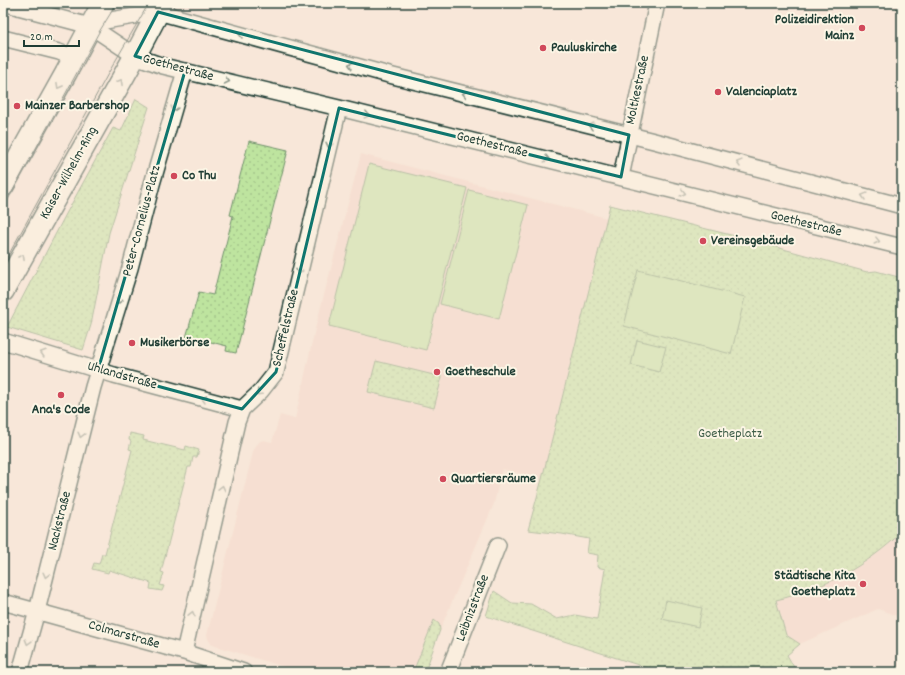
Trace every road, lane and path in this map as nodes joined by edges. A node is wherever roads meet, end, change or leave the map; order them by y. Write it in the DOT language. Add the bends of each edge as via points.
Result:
graph roads {
  1 [pos="3,3"];
  2 [pos="103,3"];
  3 [pos="657,3"];
  4 [pos="161,8"];
  5 [pos="90,26"];
  6 [pos="3,38"];
  7 [pos="135,56"];
  8 [pos="74,58"];
  9 [pos="185,71"];
  10 [pos="339,108"];
  11 [pos="629,136"];
  12 [pos="621,177"];
  13 [pos="3,186"];
  14 [pos="902,206"];
  15 [pos="902,247"];
  16 [pos="3,291"];
  17 [pos="3,341"];
  18 [pos="98,370"];
  19 [pos="242,409"];
  20 [pos="498,545"];
  21 [pos="3,602"];
  22 [pos="37,611"];
  23 [pos="184,652"];
  24 [pos="20,672"];
  25 [pos="244,672"];
  26 [pos="448,672"];
  1 -- 5 [label="street, Goethestraße"];
  2 -- 5 [label="street"];
  3 -- 11 [label="street, Moltkestraße"];
  4 -- 5 [label="street"];
  4 -- 7 [label="street, Kaiser-Wilhelm-Ring"];
  11 -- 4 [label="street, one-way" via="389,75"];
  5 -- 7 [label="street, Goethestraße"];
  5 -- 8 [label="street"];
  6 -- 8 [label="street"];
  7 -- 9 [label="street, Goethestraße"];
  16 -- 7 [label="street, Kaiser-Wilhelm-Ring, one-way"];
  8 -- 13 [label="street, one-way"];
  9 -- 10 [label="street, Goethestraße, one-way"];
  9 -- 18 [label="street, Peter-Cornelius-Platz, one-way" via="130,268"];
  10 -- 12 [label="street, Goethestraße, one-way"];
  10 -- 19 [label="street, Scheffelstraße, one-way" via="276,372"];
  11 -- 12 [label="street, Moltkestraße"];
  14 -- 11 [label="street, one-way"];
  12 -- 15 [label="street, Goethestraße, one-way"];
  18 -- 17 [label="street, Uhlandstraße, one-way"];
  19 -- 18 [label="street, Uhlandstraße, one-way"];
  18 -- 22 [label="street, Nackstraße, one-way"];
  23 -- 19 [label="street, Scheffelstraße, one-way" via="236,422"];
  20 -- 26 [label="street, Leibnizstraße"];
  21 -- 22 [label="street, Colmarstraße"];
  22 -- 23 [label="street, Colmarstraße"];
  22 -- 24 [label="street, Nackstraße, one-way"];
  23 -- 25 [label="street, Colmarstraße"];
}
